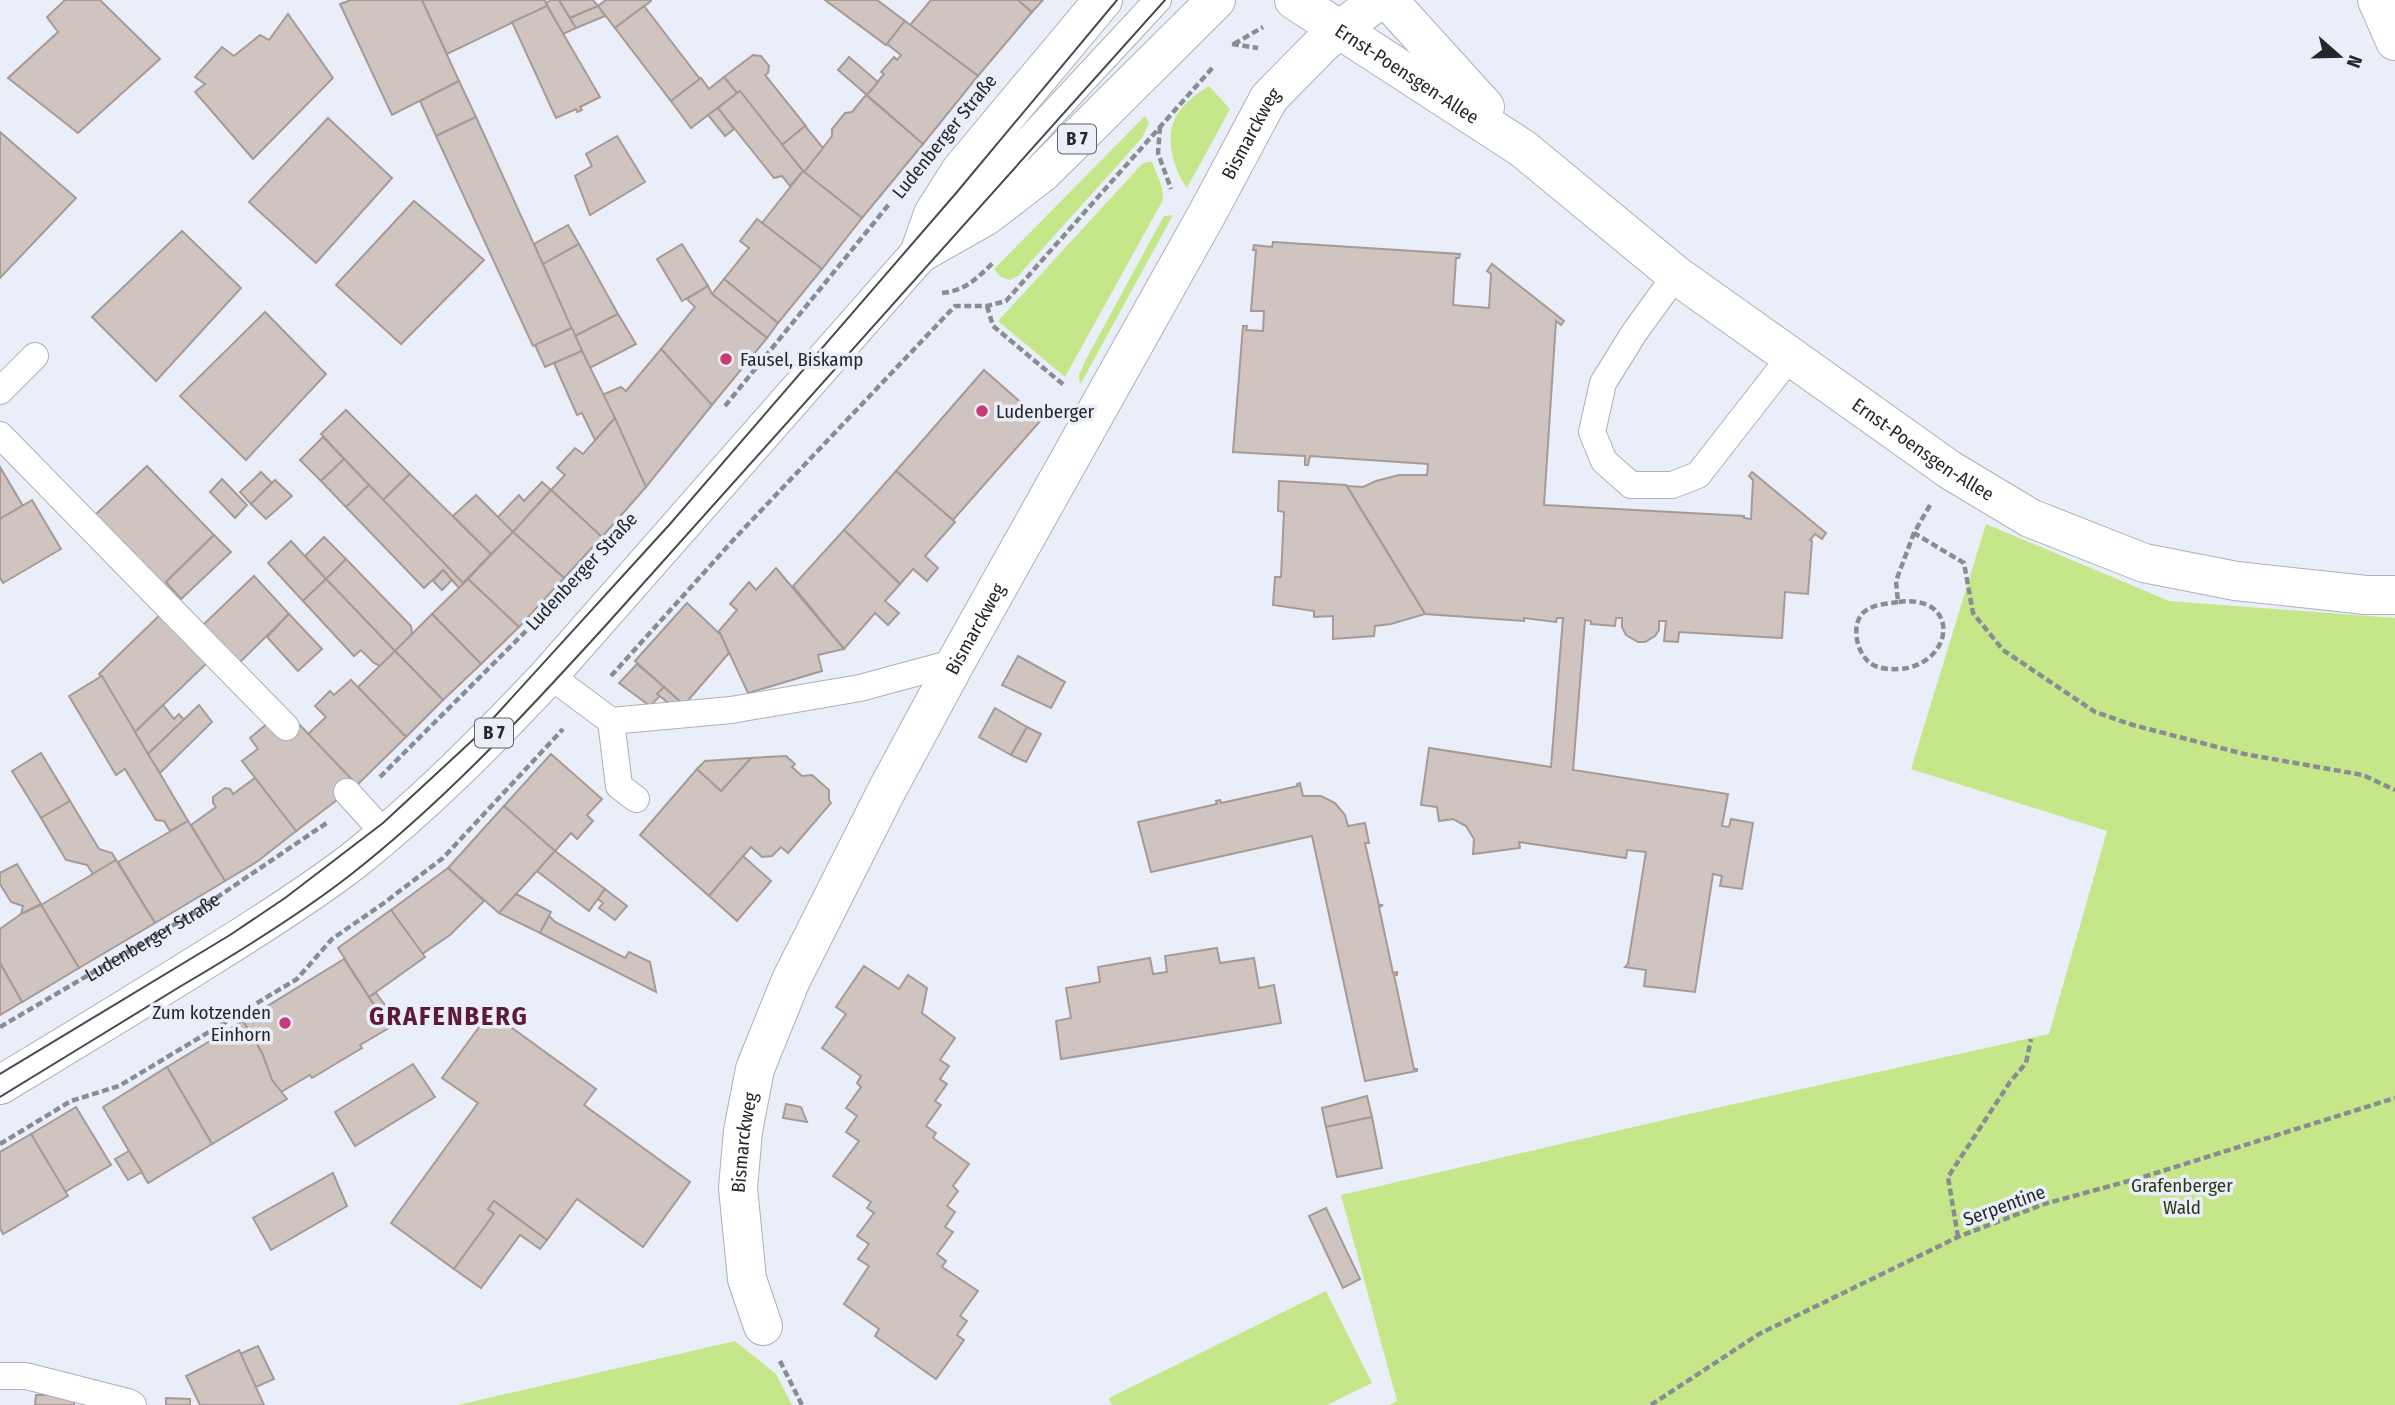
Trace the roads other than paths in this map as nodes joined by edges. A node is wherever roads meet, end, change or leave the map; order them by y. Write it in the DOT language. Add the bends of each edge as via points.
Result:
graph roads {
  1 [pos="1103,0"];
  2 [pos="1117,0"];
  3 [pos="1158,0"];
  4 [pos="1216,0"];
  5 [pos="1379,0"];
  6 [pos="1388,0"];
  7 [pos="2376,0"];
  8 [pos="1280,12"];
  9 [pos="1341,29"];
  10 [pos="2395,41"];
  11 [pos="1522,148"];
  12 [pos="919,254"];
  13 [pos="1676,275"];
  14 [pos="35,356"];
  15 [pos="1790,357"];
  16 [pos="0,391"];
  17 [pos="0,435"];
  18 [pos="2395,595"];
  19 [pos="956,662"];
  20 [pos="549,675"];
  21 [pos="611,721"];
  22 [pos="286,727"];
  23 [pos="351,797"];
  24 [pos="636,799"];
  25 [pos="385,834"];
  26 [pos="0,1085"];
  27 [pos="763,1326"];
  28 [pos="0,1376"];
  29 [pos="133,1405"];
  1 -- 12 [label="street, Ludenberger Straße / B 7" via="961,170 933,214"];
  2 -- 12 [label="lane" via="957,192"];
  3 -- 12 [label="lane"];
  4 -- 12 [label="street, Ludenberger Straße / B 7" via="1042,173 986,216"];
  5 -- 9 [label="street, Bismarckweg"];
  6 -- 11 [label="street, Ernst-Poensgen-Allee"];
  7 -- 10 [label="street"];
  8 -- 9 [label="street, Ernst-Poensgen-Allee"];
  9 -- 11 [label="street, Ernst-Poensgen-Allee"];
  9 -- 19 [label="street, Bismarckweg" via="1269,98"];
  11 -- 13 [label="street, Ernst-Poensgen-Allee"];
  12 -- 20 [label="street, Ludenberger Straße / B 7"];
  13 -- 15 [label="street, Ernst-Poensgen-Allee"];
  13 -- 15 [label="lane" via="1603,383 1592,432 1604,461 1631,485 1672,485 1698,475"];
  14 -- 16 [label="lane"];
  15 -- 18 [label="street, Ernst-Poensgen-Allee" via="1950,470 2030,518 2144,563 2236,581"];
  17 -- 22 [label="lane"];
  19 -- 21 [label="lane" via="860,688 731,710"];
  19 -- 27 [label="street, Bismarckweg" via="791,980 755,1069 738,1188 747,1279"];
  20 -- 21 [label="lane"];
  20 -- 25 [label="street, Ludenberger Straße / B 7" via="485,743"];
  21 -- 24 [label="lane" via="619,786"];
  23 -- 25 [label="lane"];
  25 -- 26 [label="street, Ludenberger Straße / B 7" via="283,911"];
  28 -- 29 [label="lane" via="26,1376"];
}
